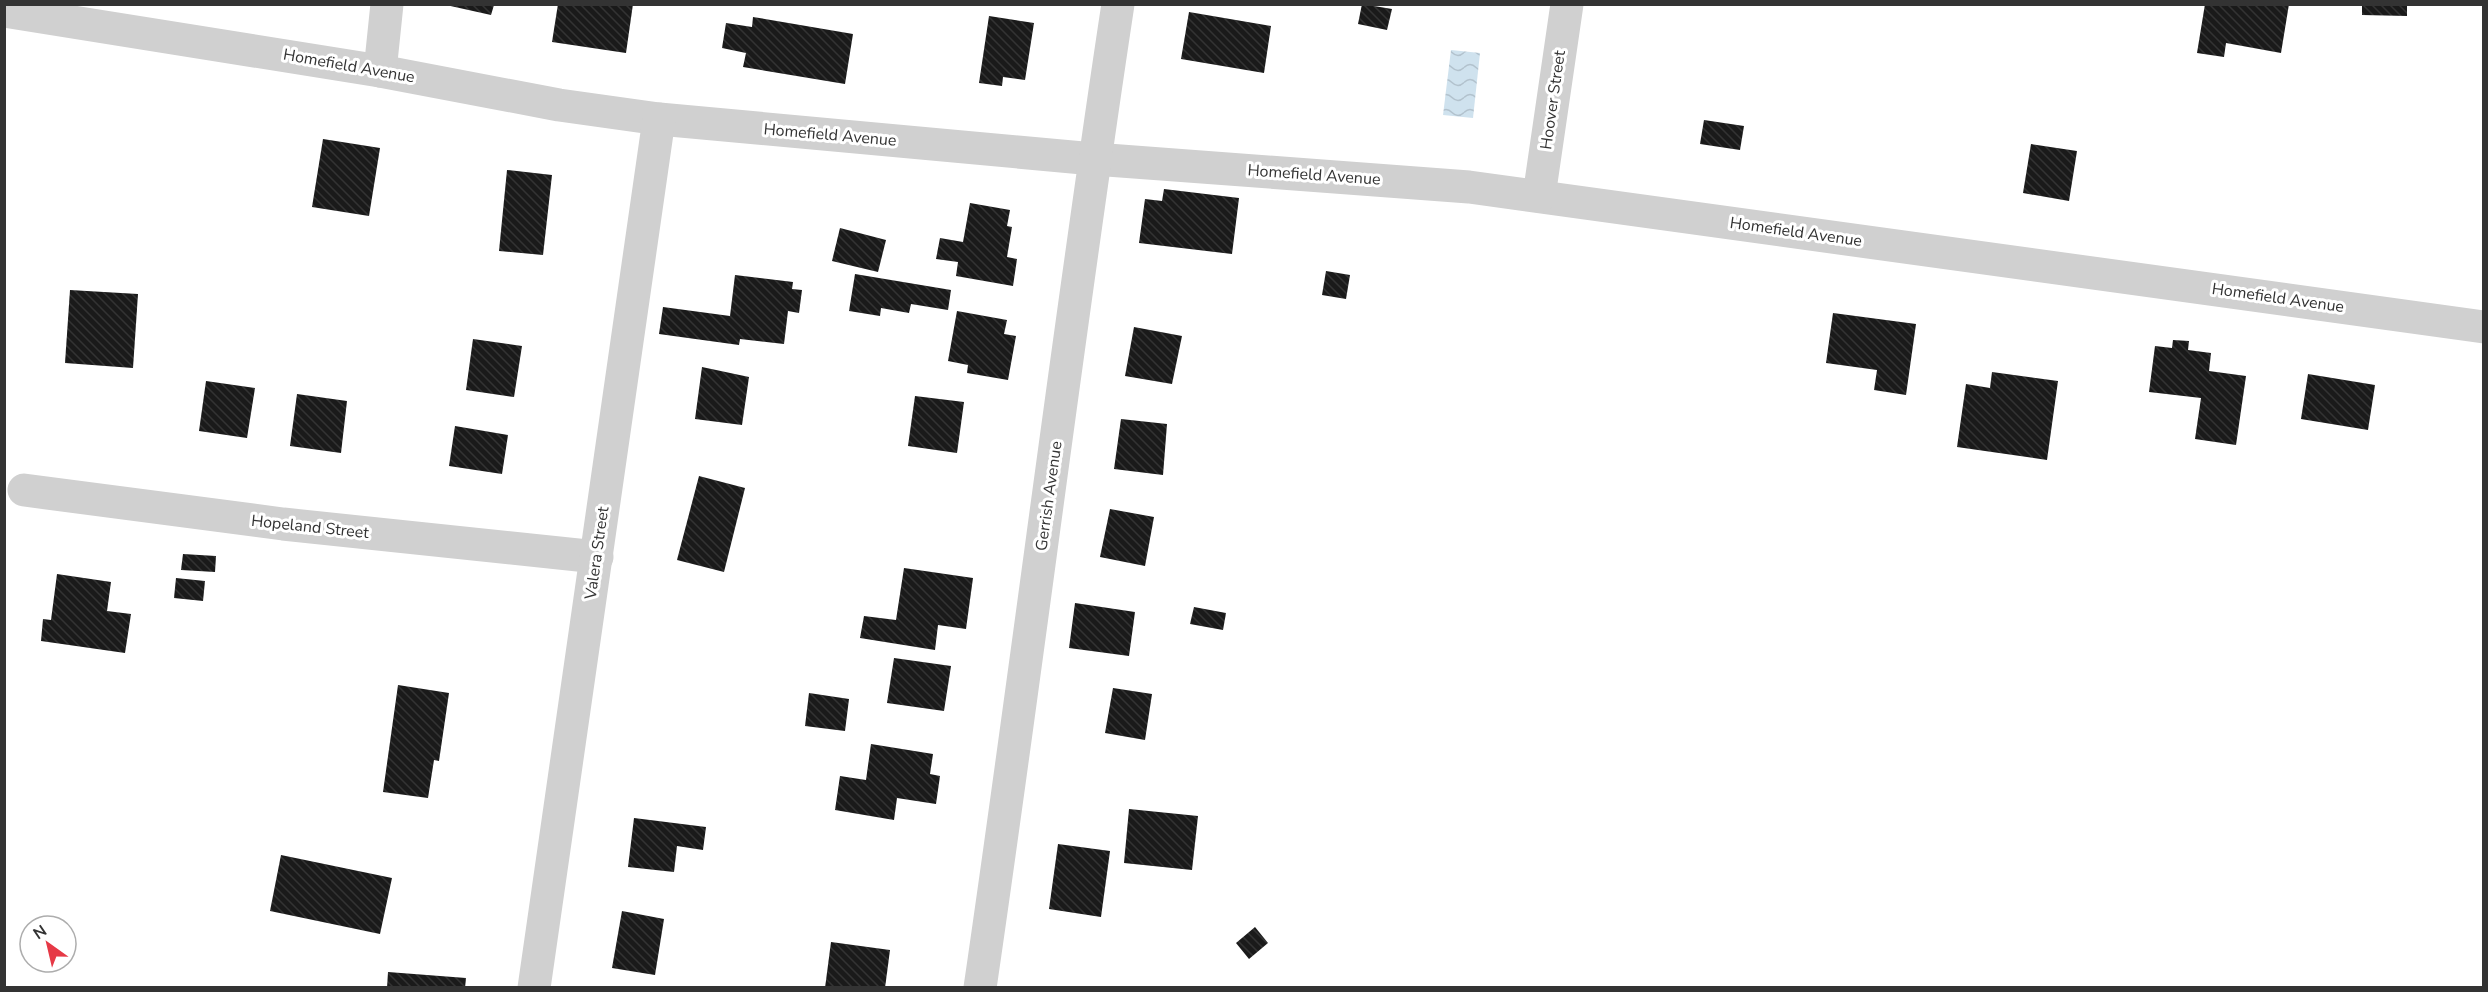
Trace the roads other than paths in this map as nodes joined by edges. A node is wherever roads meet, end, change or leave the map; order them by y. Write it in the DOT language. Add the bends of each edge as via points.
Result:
graph roads {
  1 [pos="387,4"];
  2 [pos="1118,4"];
  3 [pos="1567,4"];
  4 [pos="4,11"];
  5 [pos="380,71"];
  6 [pos="659,119"];
  7 [pos="1094,159"];
  8 [pos="1539,196"];
  9 [pos="2484,327"];
  10 [pos="24,490"];
  11 [pos="597,557"];
  12 [pos="534,987"];
  13 [pos="980,987"];
  1 -- 5 [label="street"];
  2 -- 7 [label="street, Gerrish Avenue"];
  3 -- 8 [label="street, Hoover Street"];
  4 -- 5 [label="street, Homefield Avenue"];
  5 -- 6 [label="street, Homefield Avenue" via="559,105"];
  6 -- 7 [label="street, Homefield Avenue"];
  6 -- 11 [label="street, Valera Street"];
  7 -- 8 [label="street, Homefield Avenue" via="1469,187"];
  7 -- 13 [label="street, Gerrish Avenue"];
  8 -- 9 [label="street, Homefield Avenue"];
  10 -- 11 [label="street, Hopeland Street" via="283,524"];
  11 -- 12 [label="street, Valera Street"];
}
